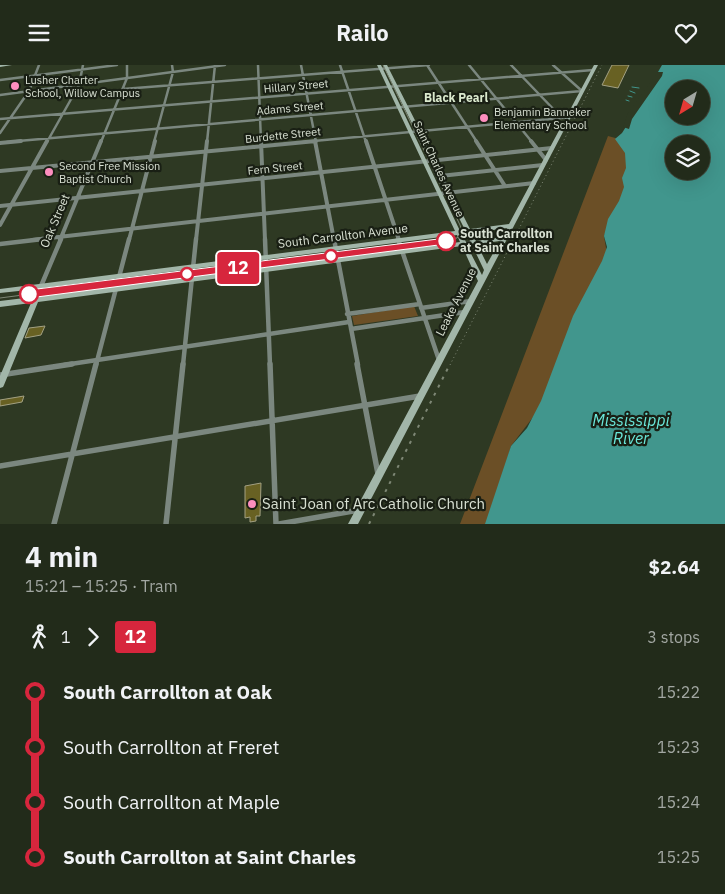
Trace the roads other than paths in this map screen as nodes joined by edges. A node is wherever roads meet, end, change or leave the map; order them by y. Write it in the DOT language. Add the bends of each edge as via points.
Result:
graph roads {
  1 [pos="0,65"];
  2 [pos="10,65"];
  3 [pos="39,65"];
  4 [pos="117,65"];
  5 [pos="127,65"];
  6 [pos="172,65"];
  7 [pos="225,65"];
  8 [pos="258,65"];
  9 [pos="301,65"];
  10 [pos="340,65"];
  11 [pos="428,65"];
  12 [pos="469,65"];
  13 [pos="512,65"];
  14 [pos="553,65"];
  15 [pos="585,65"];
  16 [pos="596,65"];
  17 [pos="216,66"];
  18 [pos="83,67"];
  19 [pos="383,67"];
  20 [pos="593,70"];
  21 [pos="173,72"];
  22 [pos="342,72"];
  23 [pos="561,72"];
  24 [pos="303,75"];
  25 [pos="34,76"];
  26 [pos="521,76"];
  27 [pos="127,78"];
  28 [pos="259,78"];
  29 [pos="480,79"];
  30 [pos="0,80"];
  31 [pos="215,82"];
  32 [pos="438,82"];
  33 [pos="79,85"];
  34 [pos="169,85"];
  35 [pos="396,86"];
  36 [pos="389,87"];
  37 [pos="123,89"];
  38 [pos="348,90"];
  39 [pos="29,91"];
  40 [pos="582,91"];
  41 [pos="307,94"];
  42 [pos="0,95"];
  43 [pos="538,95"];
  44 [pos="260,97"];
  45 [pos="496,98"];
  46 [pos="212,101"];
  47 [pos="451,102"];
  48 [pos="164,105"];
  49 [pos="405,106"];
  50 [pos="399,107"];
  51 [pos="114,110"];
  52 [pos="355,110"];
  53 [pos="63,114"];
  54 [pos="311,115"];
  55 [pos="583,115"];
  56 [pos="561,117"];
  57 [pos="568,117"];
  58 [pos="11,118"];
  59 [pos="0,119"];
  60 [pos="261,119"];
  61 [pos="514,122"];
  62 [pos="210,124"];
  63 [pos="467,127"];
  64 [pos="158,128"];
  65 [pos="418,131"];
  66 [pos="411,132"];
  67 [pos="0,133"];
  68 [pos="104,133"];
  69 [pos="364,136"];
  70 [pos="49,138"];
  71 [pos="316,141"];
  72 [pos="0,143"];
  73 [pos="262,146"];
  74 [pos="552,148"];
  75 [pos="536,149"];
  76 [pos="207,152"];
  77 [pos="485,155"];
  78 [pos="150,157"];
  79 [pos="425,161"];
  80 [pos="432,161"];
  81 [pos="92,162"];
  82 [pos="544,163"];
  83 [pos="374,167"];
  84 [pos="32,168"];
  85 [pos="495,170"];
  86 [pos="0,171"];
  87 [pos="322,172"];
  88 [pos="440,176"];
  89 [pos="263,178"];
  90 [pos="534,183"];
  91 [pos="203,185"];
  92 [pos="505,186"];
  93 [pos="141,191"];
  94 [pos="448,193"];
  95 [pos="440,194"];
  96 [pos="77,198"];
  97 [pos="385,200"];
  98 [pos="12,205"];
  99 [pos="0,206"];
  100 [pos="328,207"];
  101 [pos="264,214"];
  102 [pos="199,221"];
  103 [pos="0,225"];
  104 [pos="511,226"];
  105 [pos="131,229"];
  106 [pos="468,231"];
  107 [pos="458,233"];
  108 [pos="61,237"];
  109 [pos="503,239"];
  110 [pos="398,241"];
  111 [pos="474,243"];
  112 [pos="0,244"];
  113 [pos="462,244"];
  114 [pos="336,249"];
  115 [pos="401,251"];
  116 [pos="266,257"];
  117 [pos="338,259"];
  118 [pos="194,266"];
  119 [pos="267,268"];
  120 [pos="487,269"];
  121 [pos="119,276"];
  122 [pos="193,278"];
  123 [pos="481,280"];
  124 [pos="41,286"];
  125 [pos="116,288"];
  126 [pos="0,291"];
  127 [pos="36,299"];
  128 [pos="470,301"];
  129 [pos="455,303"];
  130 [pos="0,304"];
  131 [pos="420,306"];
  132 [pos="462,312"];
  133 [pos="347,314"];
  134 [pos="424,317"];
  135 [pos="350,325"];
  136 [pos="269,336"];
  137 [pos="185,348"];
  138 [pos="96,361"];
  139 [pos="440,361"];
  140 [pos="2,375"];
  141 [pos="0,385"];
  142 [pos="422,395"];
  143 [pos="366,404"];
  144 [pos="272,420"];
  145 [pos="176,436"];
  146 [pos="72,454"];
  147 [pos="0,466"];
  148 [pos="378,475"];
  149 [pos="360,510"];
  150 [pos="54,524"];
  151 [pos="166,524"];
  152 [pos="277,524"];
  153 [pos="353,524"];
  1 -- 2 [label="main road"];
  3 -- 25 [label="street"];
  4 -- 18 [label="street"];
  5 -- 27 [label="street, Oak Street"];
  6 -- 21 [label="street"];
  7 -- 17 [label="street"];
  8 -- 28 [label="street"];
  9 -- 24 [label="street"];
  10 -- 22 [label="street"];
  11 -- 19 [label="street"];
  11 -- 32 [label="street"];
  12 -- 29 [label="street"];
  13 -- 26 [label="street"];
  14 -- 23 [label="street"];
  15 -- 20 [label="street"];
  16 -- 20 [label="main road, Leake Avenue"];
  17 -- 21 [label="street"];
  17 -- 31 [label="street"];
  18 -- 25 [label="street"];
  18 -- 33 [label="street"];
  19 -- 22 [label="street"];
  19 -- 35 [label="main road, Saint Charles Avenue"];
  19 -- 36 [label="main road, Saint Charles Avenue"];
  20 -- 23 [label="street, Hillary Street"];
  20 -- 40 [label="main road, Leake Avenue"];
  21 -- 27 [label="street"];
  21 -- 34 [label="street"];
  22 -- 24 [label="street"];
  22 -- 38 [label="street"];
  23 -- 26 [label="street, Hillary Street"];
  23 -- 40 [label="street"];
  24 -- 28 [label="street"];
  24 -- 41 [label="street"];
  25 -- 30 [label="street"];
  25 -- 39 [label="street"];
  26 -- 29 [label="street, Hillary Street"];
  26 -- 43 [label="street"];
  27 -- 33 [label="street"];
  27 -- 37 [label="street, Oak Street"];
  28 -- 31 [label="street"];
  28 -- 44 [label="street"];
  29 -- 32 [label="street, Hillary Street"];
  29 -- 45 [label="street"];
  31 -- 34 [label="street"];
  31 -- 46 [label="street"];
  32 -- 35 [label="street, Hillary Street"];
  32 -- 47 [label="street"];
  33 -- 39 [label="street"];
  33 -- 53 [label="street"];
  34 -- 37 [label="street"];
  34 -- 48 [label="street"];
  35 -- 36 [label="street, Hillary Street"];
  35 -- 49 [label="main road, Saint Charles Avenue"];
  36 -- 38 [label="street, Hillary Street"];
  36 -- 50 [label="main road, Saint Charles Avenue"];
  37 -- 51 [label="street, Oak Street"];
  38 -- 41 [label="street, Hillary Street"];
  38 -- 52 [label="street"];
  39 -- 42 [label="street"];
  39 -- 58 [label="street"];
  40 -- 43 [label="street, Adams Street"];
  40 -- 57 [label="main road, Leake Avenue"];
  41 -- 44 [label="street, Hillary Street"];
  41 -- 54 [label="street"];
  43 -- 45 [label="street, Adams Street"];
  43 -- 56 [label="street"];
  44 -- 46 [label="street, Hillary Street"];
  44 -- 60 [label="street"];
  45 -- 47 [label="street, Adams Street"];
  45 -- 61 [label="street"];
  46 -- 48 [label="street, Hillary Street"];
  46 -- 62 [label="street"];
  47 -- 49 [label="street, Adams Street"];
  47 -- 63 [label="street"];
  48 -- 51 [label="street, Hillary Street"];
  48 -- 64 [label="street"];
  49 -- 50 [label="street, Adams Street"];
  49 -- 65 [label="main road, Saint Charles Avenue"];
  50 -- 52 [label="street, Adams Street"];
  50 -- 66 [label="main road, Saint Charles Avenue"];
  51 -- 53 [label="street, Hillary Street"];
  51 -- 68 [label="street, Oak Street"];
  52 -- 54 [label="street, Adams Street"];
  52 -- 69 [label="street"];
  53 -- 58 [label="street, Hillary Street"];
  53 -- 70 [label="street"];
  54 -- 60 [label="street, Adams Street"];
  54 -- 71 [label="street"];
  55 -- 57 [label="street, Burdette Street"];
  56 -- 57 [label="street, Burdette Street"];
  56 -- 61 [label="street, Burdette Street"];
  57 -- 74 [label="main road, Leake Avenue"];
  58 -- 59 [label="street, Hillary Street"];
  58 -- 67 [label="street"];
  60 -- 62 [label="street, Adams Street"];
  60 -- 73 [label="street"];
  61 -- 63 [label="street, Burdette Street"];
  61 -- 75 [label="street"];
  62 -- 64 [label="street, Adams Street"];
  62 -- 76 [label="street"];
  63 -- 65 [label="street, Burdette Street"];
  63 -- 77 [label="street"];
  64 -- 68 [label="street, Adams Street"];
  64 -- 78 [label="street"];
  65 -- 66 [label="street, Burdette Street"];
  65 -- 80 [label="main road, Saint Charles Avenue"];
  66 -- 69 [label="street, Burdette Street"];
  66 -- 79 [label="main road, Saint Charles Avenue"];
  68 -- 70 [label="street, Adams Street"];
  68 -- 81 [label="street, Oak Street"];
  69 -- 71 [label="street, Burdette Street"];
  69 -- 83 [label="street"];
  70 -- 72 [label="street, Adams Street"];
  70 -- 84 [label="street"];
  71 -- 73 [label="street, Burdette Street"];
  71 -- 87 [label="street"];
  73 -- 76 [label="street, Burdette Street"];
  73 -- 89 [label="street"];
  74 -- 75 [label="street, Fern Street"];
  74 -- 82 [label="main road, Leake Avenue"];
  75 -- 77 [label="street, Fern Street"];
  75 -- 82 [label="street"];
  76 -- 78 [label="street, Burdette Street"];
  76 -- 91 [label="street"];
  77 -- 80 [label="street, Fern Street"];
  77 -- 85 [label="street"];
  78 -- 81 [label="street, Burdette Street"];
  78 -- 93 [label="street"];
  79 -- 80 [label="street, Fern Street"];
  79 -- 83 [label="street, Fern Street"];
  79 -- 95 [label="main road, Saint Charles Avenue"];
  80 -- 88 [label="main road, Saint Charles Avenue"];
  81 -- 84 [label="street, Burdette Street"];
  81 -- 96 [label="street, Oak Street"];
  82 -- 85 [label="street"];
  82 -- 90 [label="main road, Leake Avenue"];
  83 -- 87 [label="street, Fern Street"];
  83 -- 97 [label="street"];
  84 -- 86 [label="street, Burdette Street"];
  84 -- 98 [label="street"];
  85 -- 88 [label="street"];
  85 -- 92 [label="street"];
  87 -- 89 [label="street, Fern Street"];
  87 -- 100 [label="street"];
  88 -- 94 [label="main road, Saint Charles Avenue"];
  89 -- 91 [label="street, Fern Street"];
  89 -- 101 [label="street"];
  90 -- 92 [label="street"];
  90 -- 104 [label="main road, Leake Avenue"];
  91 -- 93 [label="street, Fern Street"];
  91 -- 102 [label="street"];
  92 -- 94 [label="street"];
  93 -- 96 [label="street, Fern Street"];
  93 -- 105 [label="street"];
  94 -- 95 [label="street"];
  94 -- 106 [label="main road, Saint Charles Avenue"];
  95 -- 97 [label="street"];
  95 -- 107 [label="main road, Saint Charles Avenue"];
  96 -- 98 [label="street, Fern Street"];
  96 -- 108 [label="street, Oak Street"];
  97 -- 100 [label="street"];
  97 -- 110 [label="street"];
  98 -- 99 [label="street, Fern Street"];
  98 -- 103 [label="street"];
  100 -- 101 [label="street"];
  100 -- 114 [label="street"];
  101 -- 102 [label="street"];
  101 -- 116 [label="street"];
  102 -- 105 [label="street"];
  102 -- 118 [label="street"];
  104 -- 106 [label="street, South Carrollton Avenue"];
  104 -- 109 [label="main road, Leake Avenue"];
  105 -- 108 [label="street"];
  105 -- 121 [label="street"];
  106 -- 107 [label="main road, South Carrollton Avenue"];
  106 -- 111 [label="main road, Saint Charles Avenue"];
  107 -- 110 [label="main road, South Carrollton Avenue"];
  107 -- 113 [label="main road, Saint Charles Avenue"];
  108 -- 112 [label="street"];
  108 -- 124 [label="street, Oak Street"];
  109 -- 111 [label="main road, South Carrollton Avenue"];
  109 -- 120 [label="main road, Leake Avenue"];
  110 -- 114 [label="main road, South Carrollton Avenue"];
  110 -- 115 [label="street"];
  111 -- 113 [label="main road, South Carrollton Avenue"];
  111 -- 120 [label="main road, Saint Charles Avenue"];
  113 -- 115 [label="main road, South Carrollton Avenue"];
  113 -- 123 [label="main road, Saint Charles Avenue"];
  114 -- 116 [label="main road, South Carrollton Avenue"];
  114 -- 117 [label="street"];
  115 -- 117 [label="main road, South Carrollton Avenue"];
  115 -- 131 [label="street"];
  116 -- 118 [label="main road, South Carrollton Avenue"];
  116 -- 119 [label="street"];
  117 -- 119 [label="main road, South Carrollton Avenue"];
  117 -- 133 [label="street"];
  118 -- 121 [label="main road, South Carrollton Avenue"];
  118 -- 122 [label="street"];
  119 -- 122 [label="main road, South Carrollton Avenue"];
  119 -- 136 [label="street"];
  120 -- 123 [label="main road, Leake Avenue"];
  121 -- 124 [label="main road, South Carrollton Avenue"];
  121 -- 125 [label="street"];
  122 -- 125 [label="main road, South Carrollton Avenue"];
  122 -- 137 [label="street"];
  123 -- 128 [label="main road, Leake Avenue"];
  124 -- 126 [label="main road, South Carrollton Avenue"];
  124 -- 127 [label="main road, Oak Street"];
  125 -- 127 [label="main road, South Carrollton Avenue"];
  125 -- 138 [label="street"];
  127 -- 130 [label="main road, South Carrollton Avenue"];
  127 -- 140 [label="main road, Oak Street"];
  128 -- 129 [label="street"];
  128 -- 132 [label="main road, Leake Avenue"];
  129 -- 131 [label="street"];
  129 -- 132 [label="street"];
  131 -- 133 [label="street"];
  131 -- 134 [label="street"];
  132 -- 134 [label="street"];
  132 -- 139 [label="main road, Leake Avenue"];
  133 -- 135 [label="street"];
  134 -- 135 [label="street"];
  134 -- 139 [label="street"];
  135 -- 136 [label="street"];
  135 -- 143 [label="street"];
  136 -- 137 [label="street"];
  136 -- 144 [label="street"];
  137 -- 138 [label="street"];
  137 -- 145 [label="street"];
  138 -- 140 [label="street"];
  138 -- 146 [label="street"];
  139 -- 142 [label="main road, Leake Avenue"];
  140 -- 141 [label="main road, Oak Street"];
  142 -- 143 [label="street"];
  142 -- 148 [label="main road, Leake Avenue"];
  143 -- 144 [label="street"];
  143 -- 148 [label="street"];
  144 -- 145 [label="street"];
  144 -- 152 [label="street"];
  145 -- 146 [label="street"];
  145 -- 151 [label="street"];
  146 -- 147 [label="street"];
  146 -- 150 [label="street"];
  148 -- 149 [label="main road, Leake Avenue"];
  149 -- 152 [label="street"];
  149 -- 153 [label="main road, Leake Avenue"];
}
